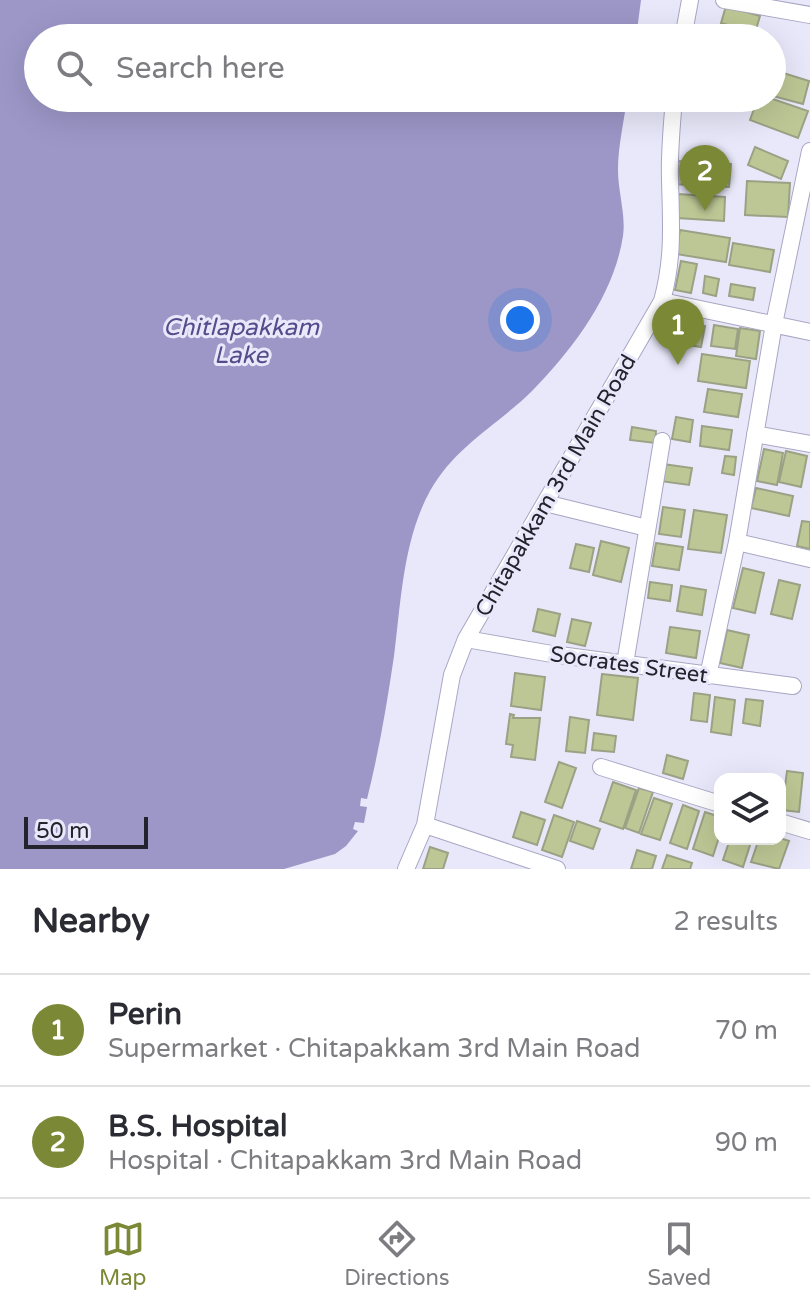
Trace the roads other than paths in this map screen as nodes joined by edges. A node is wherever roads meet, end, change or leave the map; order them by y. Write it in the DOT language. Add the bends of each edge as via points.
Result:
graph roads {
  1 [pos="690,0"];
  2 [pos="724,0"];
  3 [pos="810,15"];
  4 [pos="686,24"];
  5 [pos="673,112"];
  6 [pos="810,151"];
  7 [pos="662,301"];
  8 [pos="774,324"];
  9 [pos="810,332"];
  10 [pos="755,434"];
  11 [pos="662,441"];
  12 [pos="810,444"];
  13 [pos="545,503"];
  14 [pos="647,528"];
  15 [pos="737,542"];
  16 [pos="810,559"];
  17 [pos="466,639"];
  18 [pos="625,664"];
  19 [pos="708,676"];
  20 [pos="793,686"];
  21 [pos="601,767"];
  22 [pos="714,802"];
  23 [pos="786,824"];
  24 [pos="425,825"];
  25 [pos="810,831"];
  26 [pos="406,869"];
  27 [pos="557,869"];
  1 -- 4 [label="street"];
  2 -- 3 [label="street"];
  5 -- 7 [label="street, Chitapakkam 3rd Main Road" via="674,231"];
  6 -- 8 [label="street"];
  7 -- 8 [label="street"];
  7 -- 13 [label="street, Chitapakkam 3rd Main Road"];
  8 -- 9 [label="street"];
  8 -- 10 [label="street"];
  10 -- 12 [label="street"];
  10 -- 15 [label="street"];
  11 -- 14 [label="street"];
  13 -- 14 [label="street"];
  13 -- 17 [label="street, Chitapakkam 3rd Main Road"];
  14 -- 18 [label="street"];
  15 -- 16 [label="street"];
  15 -- 19 [label="street"];
  17 -- 18 [label="street, Socrates Street"];
  17 -- 24 [label="street, Chitapakkam 3rd Main Road" via="452,675"];
  18 -- 19 [label="street, Socrates Street"];
  19 -- 20 [label="street, Socrates Street"];
  21 -- 22 [label="street"];
  23 -- 25 [label="street"];
  24 -- 26 [label="street, Chitapakkam 3rd Main Road"];
  24 -- 27 [label="street"];
}
